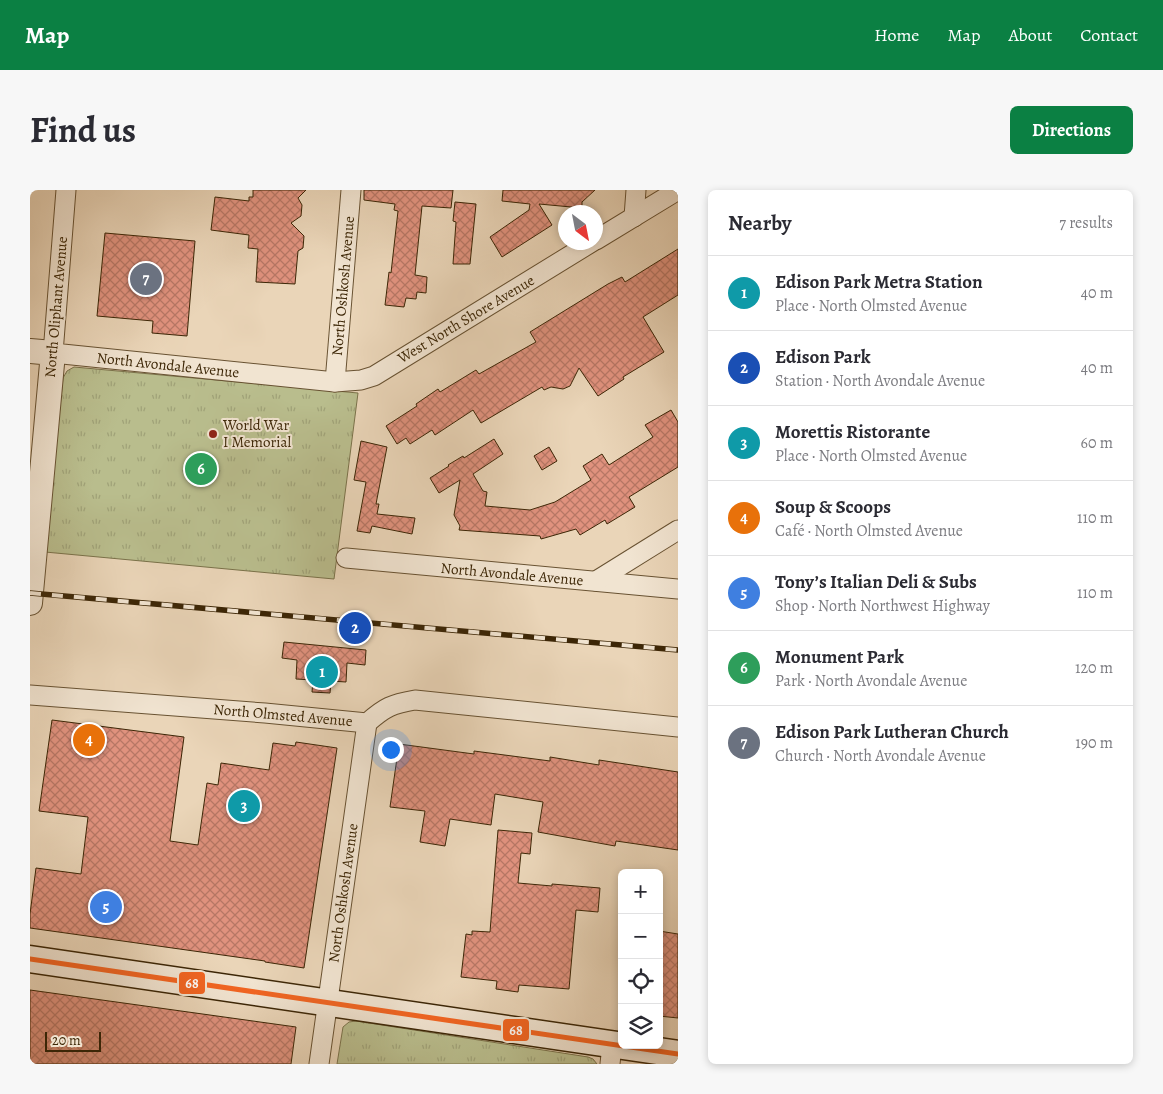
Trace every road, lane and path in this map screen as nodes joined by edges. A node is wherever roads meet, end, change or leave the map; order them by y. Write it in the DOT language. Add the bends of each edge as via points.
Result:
graph roads {
  1 [pos="66,190"];
  2 [pos="351,190"];
  3 [pos="636,190"];
  4 [pos="678,190"];
  5 [pos="634,217"];
  6 [pos="603,236"];
  7 [pos="579,250"];
  8 [pos="42,352"];
  9 [pos="335,382"];
  10 [pos="678,530"];
  11 [pos="346,558"];
  12 [pos="596,581"];
  13 [pos="678,589"];
  14 [pos="30,603"];
  15 [pos="30,695"];
  16 [pos="367,722"];
  17 [pos="678,727"];
  18 [pos="30,960"];
  19 [pos="328,1003"];
  20 [pos="611,1054"];
  21 [pos="678,1054"];
  22 [pos="319,1064"];
  1 -- 8 [label="street, North Oliphant Avenue"];
  2 -- 9 [label="street, North Oshkosh Avenue"];
  3 -- 5 [label="street"];
  4 -- 5 [label="street"];
  5 -- 6 [label="street"];
  7 -- 9 [label="street, West North Shore Avenue" via="374,376"];
  8 -- 9 [label="street, North Avondale Avenue"];
  8 -- 14 [label="street, North Oliphant Avenue"];
  10 -- 12 [label="street"];
  11 -- 12 [label="street, North Avondale Avenue"];
  12 -- 13 [label="street, North Avondale Avenue"];
  15 -- 16 [label="street, North Olmsted Avenue"];
  16 -- 17 [label="street, North Olmsted Avenue" via="394,704 415,700"];
  16 -- 19 [label="street, North Oshkosh Avenue"];
  18 -- 19 [label="main road"];
  19 -- 20 [label="main road"];
  19 -- 22 [label="street, North Oshkosh Avenue"];
  20 -- 21 [label="main road"];
}
